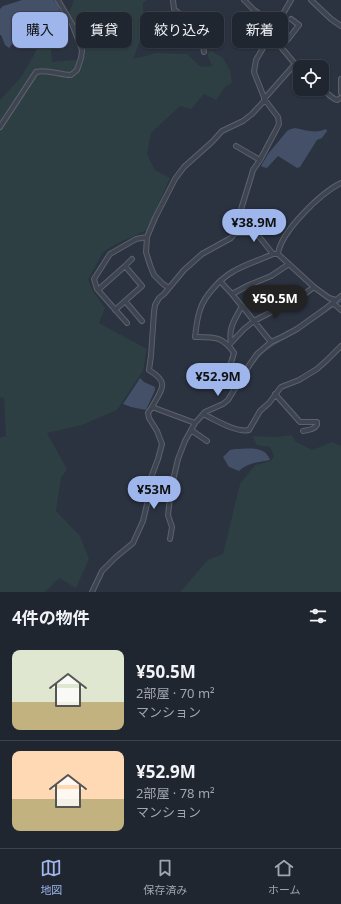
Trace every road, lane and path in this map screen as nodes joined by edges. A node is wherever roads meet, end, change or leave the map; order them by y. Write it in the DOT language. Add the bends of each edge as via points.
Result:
graph roads {
  1 [pos="58,0"];
  2 [pos="173,0"];
  3 [pos="244,0"];
  4 [pos="291,0"];
  5 [pos="311,0"];
  6 [pos="257,12"];
  7 [pos="284,12"];
  8 [pos="291,18"];
  9 [pos="341,26"];
  10 [pos="288,39"];
  11 [pos="263,48"];
  12 [pos="282,48"];
  13 [pos="204,52"];
  14 [pos="293,62"];
  15 [pos="293,66"];
  16 [pos="341,79"];
  17 [pos="341,93"];
  18 [pos="329,96"];
  19 [pos="341,98"];
  20 [pos="264,99"];
  21 [pos="0,127"];
  22 [pos="236,146"];
  23 [pos="260,160"];
  24 [pos="341,183"];
  25 [pos="235,233"];
  26 [pos="147,237"];
  27 [pos="276,254"];
  28 [pos="132,259"];
  29 [pos="289,264"];
  30 [pos="125,266"];
  31 [pos="220,281"];
  32 [pos="314,287"];
  33 [pos="169,288"];
  34 [pos="98,290"];
  35 [pos="232,294"];
  36 [pos="341,296"];
  37 [pos="125,301"];
  38 [pos="335,302"];
  39 [pos="242,306"];
  40 [pos="115,310"];
  41 [pos="341,310"];
  42 [pos="142,321"];
  43 [pos="254,321"];
  44 [pos="127,324"];
  45 [pos="271,342"];
  46 [pos="230,344"];
  47 [pos="341,346"];
  48 [pos="241,378"];
  49 [pos="275,394"];
  50 [pos="152,407"];
  51 [pos="203,414"];
  52 [pos="195,423"];
  53 [pos="191,430"];
  54 [pos="303,431"];
  55 [pos="207,441"];
  56 [pos="170,539"];
  57 [pos="92,592"];
  1 -- 21 [label="street" via="72,24 82,50 77,70 71,75 36,72"];
  2 -- 13 [label="street" via="174,9 200,29"];
  3 -- 6 [label="street"];
  4 -- 7 [label="street"];
  5 -- 9 [label="street"];
  8 -- 10 [label="street" via="299,25"];
  11 -- 20 [label="street" via="256,60 254,72"];
  12 -- 14 [label="street"];
  15 -- 20 [label="street"];
  16 -- 17 [label="street"];
  18 -- 19 [label="street" via="332,99"];
  20 -- 23 [label="street" via="278,117 279,124"];
  20 -- 26 [label="street" via="252,114 222,131 184,167 175,179"];
  22 -- 23 [label="street"];
  23 -- 25 [label="street" via="253,170"];
  24 -- 27 [label="street" via="321,196 303,214 287,232"];
  25 -- 27 [label="street" via="257,234"];
  25 -- 33 [label="street" via="231,238 202,254"];
  26 -- 33 [label="street" via="146,252 154,275"];
  26 -- 34 [label="street" via="136,239 110,254 94,279"];
  27 -- 29 [label="street"];
  27 -- 31 [label="street" via="233,271"];
  28 -- 30 [label="street"];
  29 -- 32 [label="street"];
  29 -- 35 [label="street" via="271,276"];
  30 -- 34 [label="street"];
  30 -- 37 [label="street" via="142,286"];
  31 -- 35 [label="street"];
  31 -- 46 [label="street" via="200,309 194,337 218,338"];
  32 -- 38 [label="street"];
  32 -- 43 [label="street" via="295,301"];
  33 -- 50 [label="street" via="157,301 154,312 149,370 163,382"];
  34 -- 40 [label="street"];
  35 -- 39 [label="street"];
  36 -- 38 [label="street"];
  37 -- 40 [label="street"];
  37 -- 42 [label="street"];
  38 -- 41 [label="street"];
  38 -- 45 [label="street" via="297,329"];
  39 -- 43 [label="street"];
  39 -- 46 [label="street" via="232,324"];
  40 -- 44 [label="street"];
  43 -- 45 [label="street"];
  43 -- 46 [label="street"];
  45 -- 48 [label="street" via="257,354"];
  46 -- 48 [label="street" via="234,353 229,369"];
  47 -- 49 [label="street" via="316,369 299,380 280,387"];
  48 -- 51 [label="street" via="228,400"];
  49 -- 51 [label="street" via="260,411 249,430 235,429"];
  49 -- 54 [label="street" via="300,422 317,422 315,428"];
  50 -- 52 [label="street"];
  50 -- 57 [label="street" via="148,413 149,418 162,444 149,483 143,521 133,543 102,571"];
  51 -- 52 [label="street"];
  52 -- 53 [label="street"];
  53 -- 55 [label="street"];
  53 -- 56 [label="street" via="178,459 171,489 168,515 172,527"];
}
